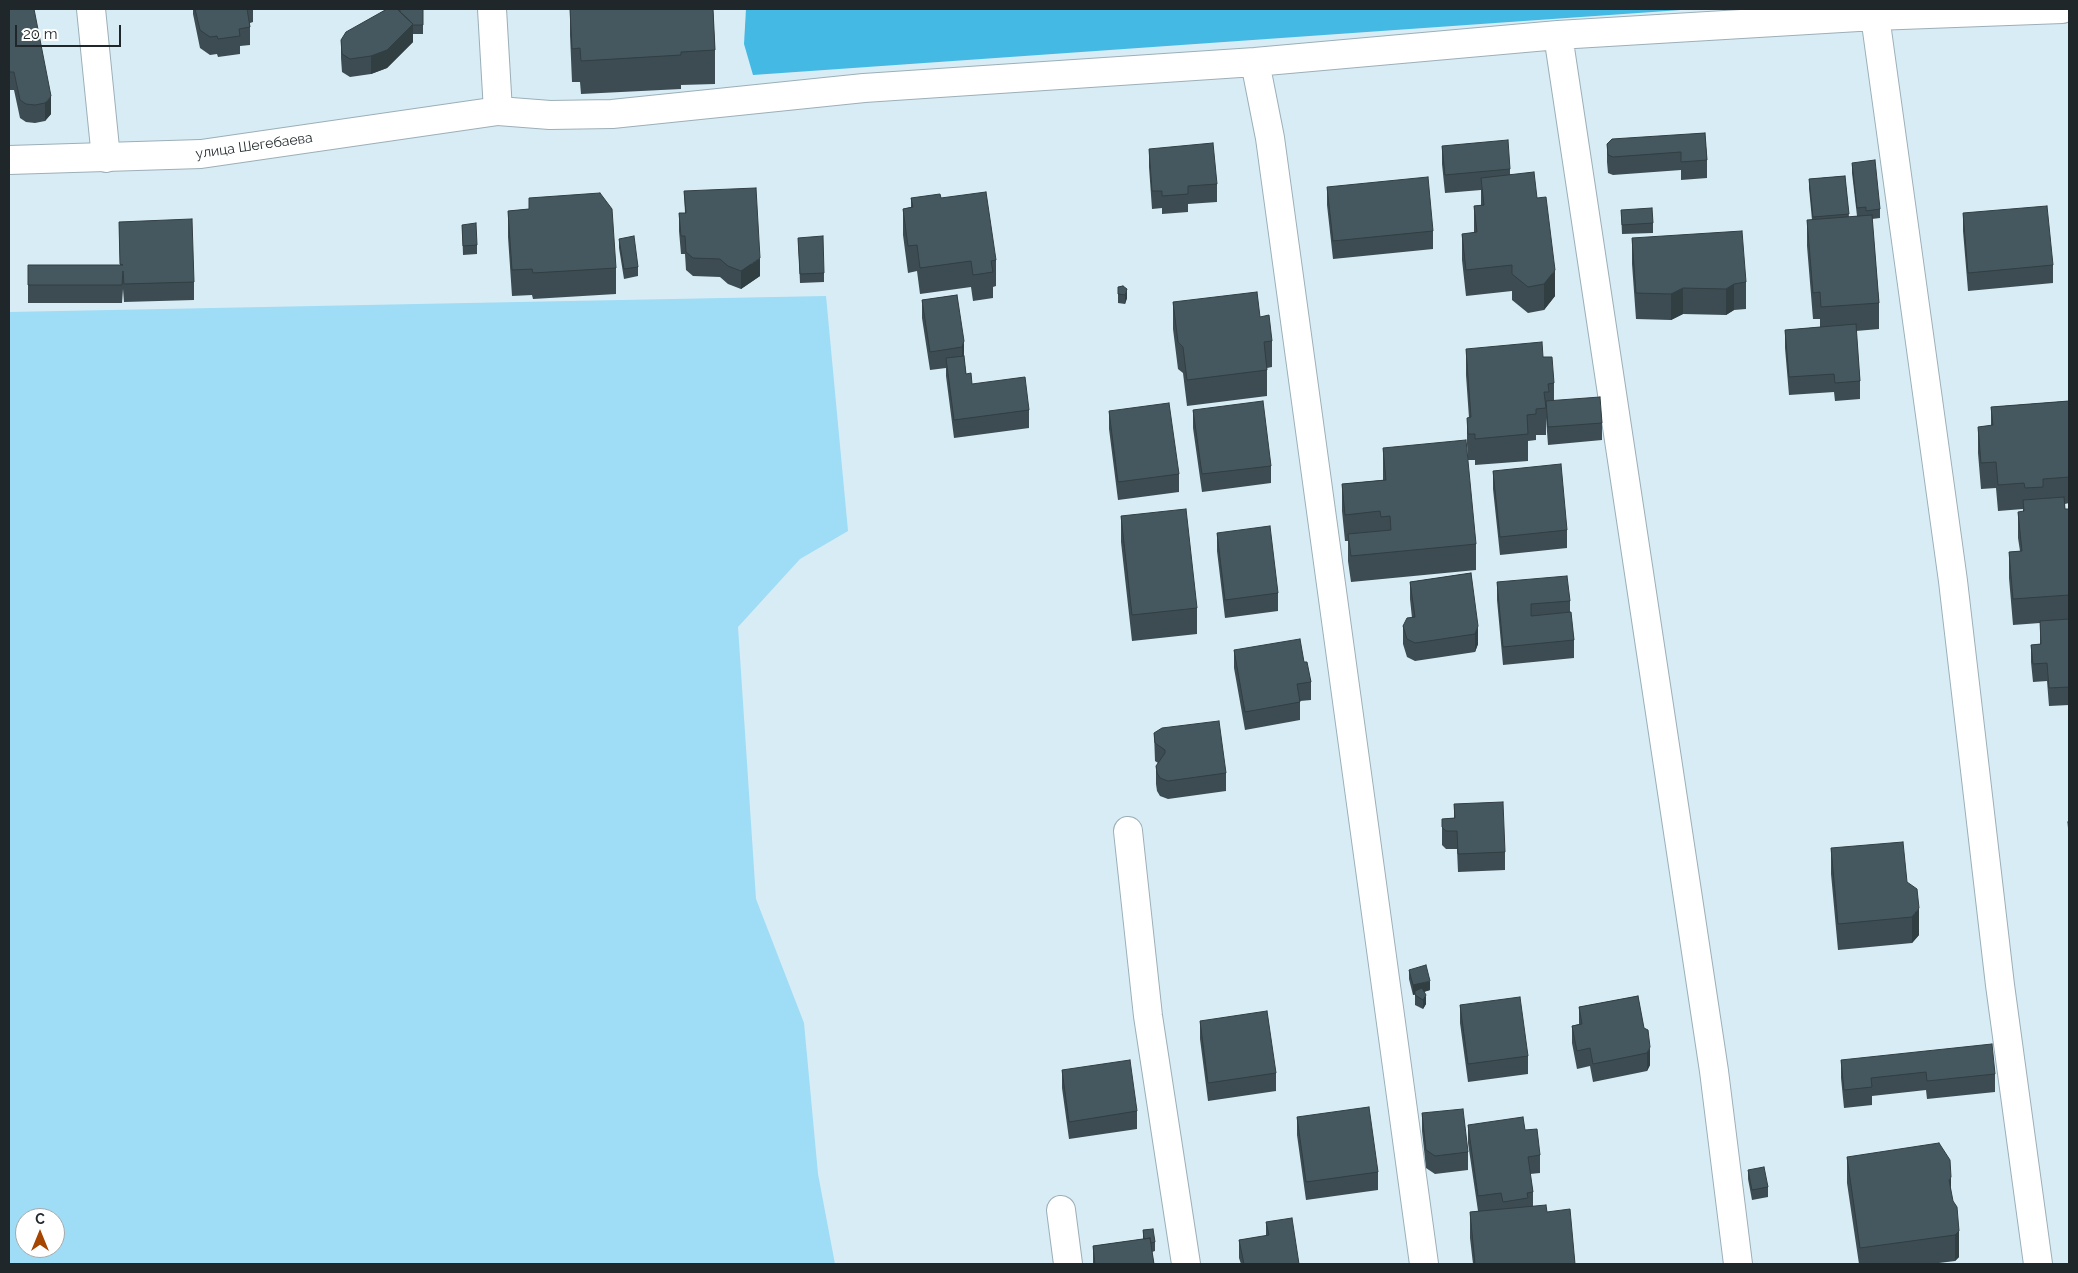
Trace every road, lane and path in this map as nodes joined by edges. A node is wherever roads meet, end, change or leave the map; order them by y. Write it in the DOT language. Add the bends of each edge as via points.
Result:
graph roads {
  1 [pos="92,9"];
  2 [pos="492,9"];
  3 [pos="2062,9"];
  4 [pos="1876,16"];
  5 [pos="1558,35"];
  6 [pos="1254,62"];
  7 [pos="498,111"];
  8 [pos="106,158"];
  9 [pos="9,160"];
  10 [pos="1128,832"];
  11 [pos="1061,1210"];
  12 [pos="1068,1264"];
  13 [pos="1186,1264"];
  14 [pos="1424,1264"];
  15 [pos="1738,1264"];
  16 [pos="2038,1264"];
  1 -- 8 [label="street"];
  2 -- 7 [label="street"];
  3 -- 4 [label="street, улица Шегебаева"];
  4 -- 5 [label="street, улица Шегебаева"];
  4 -- 16 [label="street" via="1953,581 1999,975"];
  5 -- 6 [label="street, улица Шегебаева"];
  5 -- 15 [label="street" via="1714,1071"];
  6 -- 7 [label="street, улица Шегебаева" via="864,88 612,114 550,116"];
  6 -- 14 [label="street" via="1270,138"];
  7 -- 8 [label="street, улица Шегебаева" via="201,154"];
  8 -- 9 [label="street, улица Шегебаева"];
  10 -- 13 [label="street" via="1148,1016"];
  11 -- 12 [label="street"];
}
